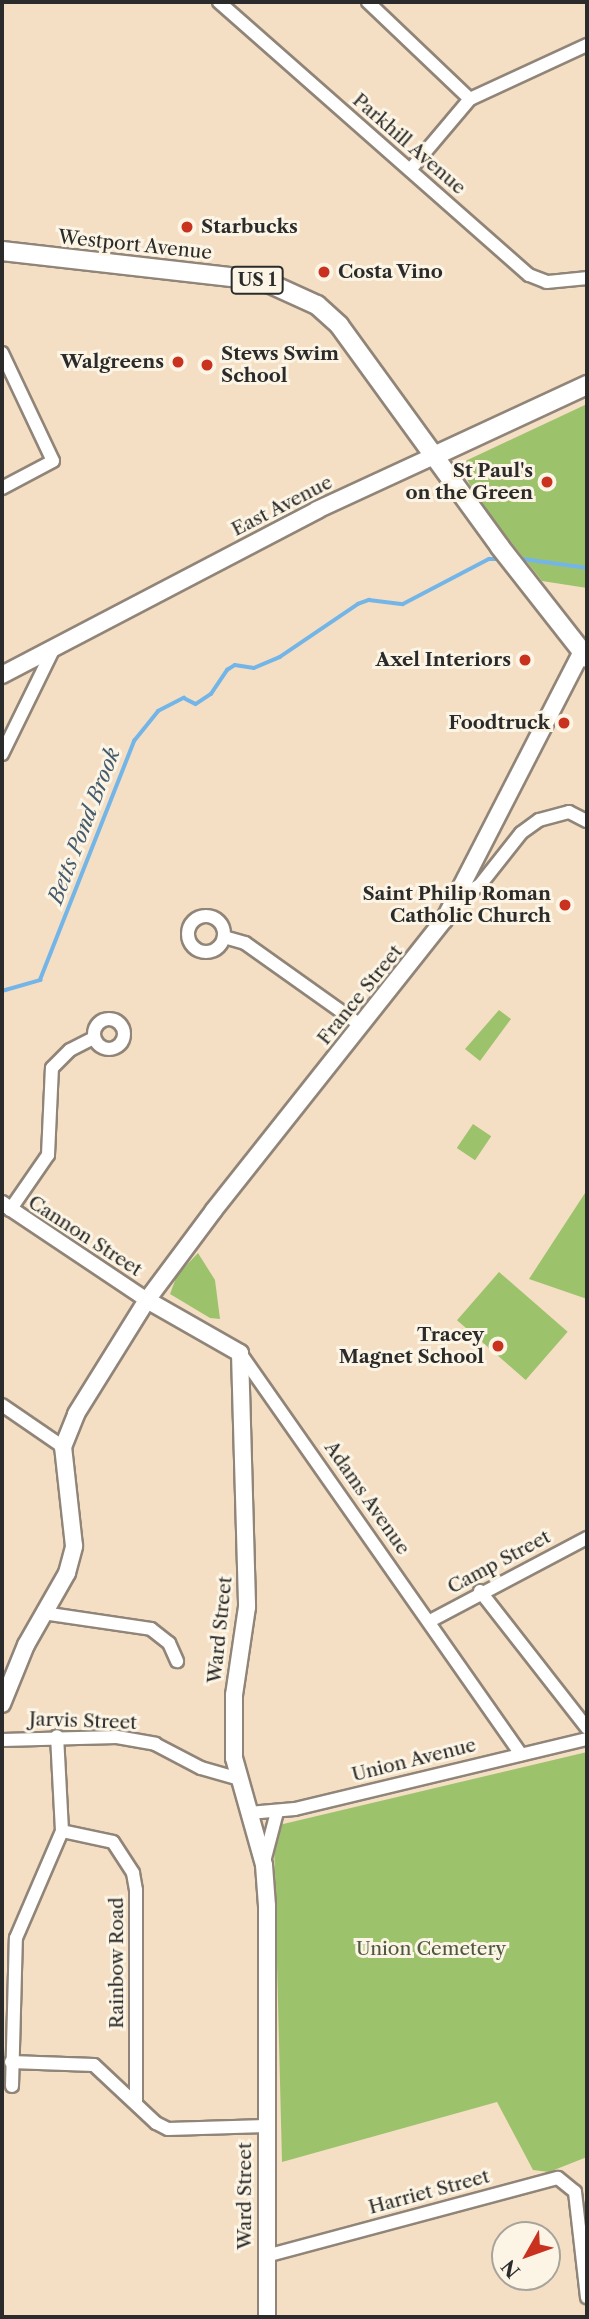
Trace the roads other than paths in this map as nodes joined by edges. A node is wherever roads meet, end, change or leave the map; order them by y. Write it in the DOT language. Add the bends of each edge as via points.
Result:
graph roads {
  1 [pos="219,2"];
  2 [pos="368,2"];
  3 [pos="587,45"];
  4 [pos="470,99"];
  5 [pos="410,170"];
  6 [pos="2,251"];
  7 [pos="587,278"];
  8 [pos="2,353"];
  9 [pos="587,385"];
  10 [pos="434,456"];
  11 [pos="2,488"];
  12 [pos="54,648"];
  13 [pos="586,651"];
  14 [pos="2,675"];
  15 [pos="2,754"];
  16 [pos="587,821"];
  17 [pos="455,900"];
  18 [pos="224,937"];
  19 [pos="362,1026"];
  20 [pos="94,1038"];
  21 [pos="6,1206"];
  22 [pos="147,1300"];
  23 [pos="240,1353"];
  24 [pos="2,1405"];
  25 [pos="63,1447"];
  26 [pos="587,1538"];
  27 [pos="480,1591"];
  28 [pos="43,1613"];
  29 [pos="430,1621"];
  30 [pos="177,1661"];
  31 [pos="2,1704"];
  32 [pos="587,1728"];
  33 [pos="57,1736"];
  34 [pos="587,1739"];
  35 [pos="2,1740"];
  36 [pos="520,1755"];
  37 [pos="240,1779"];
  38 [pos="276,1812"];
  39 [pos="249,1813"];
  40 [pos="62,1831"];
  41 [pos="264,1865"];
  42 [pos="11,2063"];
  43 [pos="12,2085"];
  44 [pos="136,2102"];
  45 [pos="265,2126"];
  46 [pos="582,2200"];
  47 [pos="267,2256"];
  48 [pos="587,2297"];
  49 [pos="267,2317"];
  1 -- 5 [label="street, Parkhill Avenue"];
  2 -- 4 [label="street"];
  3 -- 4 [label="street"];
  4 -- 5 [label="street"];
  5 -- 7 [label="street, Parkhill Avenue" via="529,275 547,282"];
  6 -- 10 [label="main road, Westport Avenue / US 1" via="280,285 317,305 339,326"];
  8 -- 11 [label="street" via="53,461"];
  9 -- 10 [label="main road, East Avenue"];
  10 -- 12 [label="main road, East Avenue" via="317,510"];
  10 -- 13 [label="main road, US 1" via="500,547"];
  12 -- 14 [label="main road, East Avenue"];
  12 -- 15 [label="street"];
  13 -- 17 [label="main road, France Street"];
  16 -- 17 [label="street" via="560,812 539,820 521,833 480,885"];
  17 -- 19 [label="main road, France Street" via="426,946"];
  18 -- 19 [label="street" via="245,943"];
  19 -- 22 [label="main road, France Street"];
  20 -- 21 [label="street" via="70,1050 52,1068 48,1155"];
  21 -- 22 [label="street, Cannon Street"];
  22 -- 23 [label="main road, Adams Avenue"];
  22 -- 25 [label="main road, France Street" via="76,1414"];
  23 -- 29 [label="street, Adams Avenue"];
  23 -- 37 [label="main road, Ward Street" via="247,1581 234,1695 234,1758"];
  24 -- 25 [label="street"];
  25 -- 28 [label="main road" via="74,1546 68,1573"];
  26 -- 27 [label="street, Camp Street"];
  27 -- 29 [label="street, Camp Street"];
  27 -- 32 [label="street"];
  28 -- 30 [label="street" via="151,1629 169,1643"];
  28 -- 31 [label="main road"];
  29 -- 36 [label="street, Adams Avenue"];
  33 -- 35 [label="street, Jarvis Street"];
  33 -- 37 [label="street, Jarvis Street" via="155,1744 201,1768"];
  33 -- 40 [label="street"];
  34 -- 36 [label="street, Union Avenue"];
  36 -- 38 [label="street, Union Avenue"];
  37 -- 39 [label="main road, Ward Street"];
  38 -- 39 [label="street, Union Avenue"];
  38 -- 41 [label="street, Ward Street"];
  39 -- 41 [label="main road, Ward Street"];
  40 -- 42 [label="street" via="16,1938"];
  40 -- 44 [label="street, Rainbow Road" via="113,1842 133,1872"];
  41 -- 45 [label="main road, Ward Street"];
  42 -- 43 [label="street"];
  42 -- 44 [label="street" via="94,2066"];
  44 -- 45 [label="street" via="168,2129"];
  45 -- 47 [label="main road, Ward Street"];
  46 -- 47 [label="street, Harriet Street" via="570,2183 554,2179"];
  46 -- 48 [label="street"];
  47 -- 49 [label="main road, Ward Street"];
}
